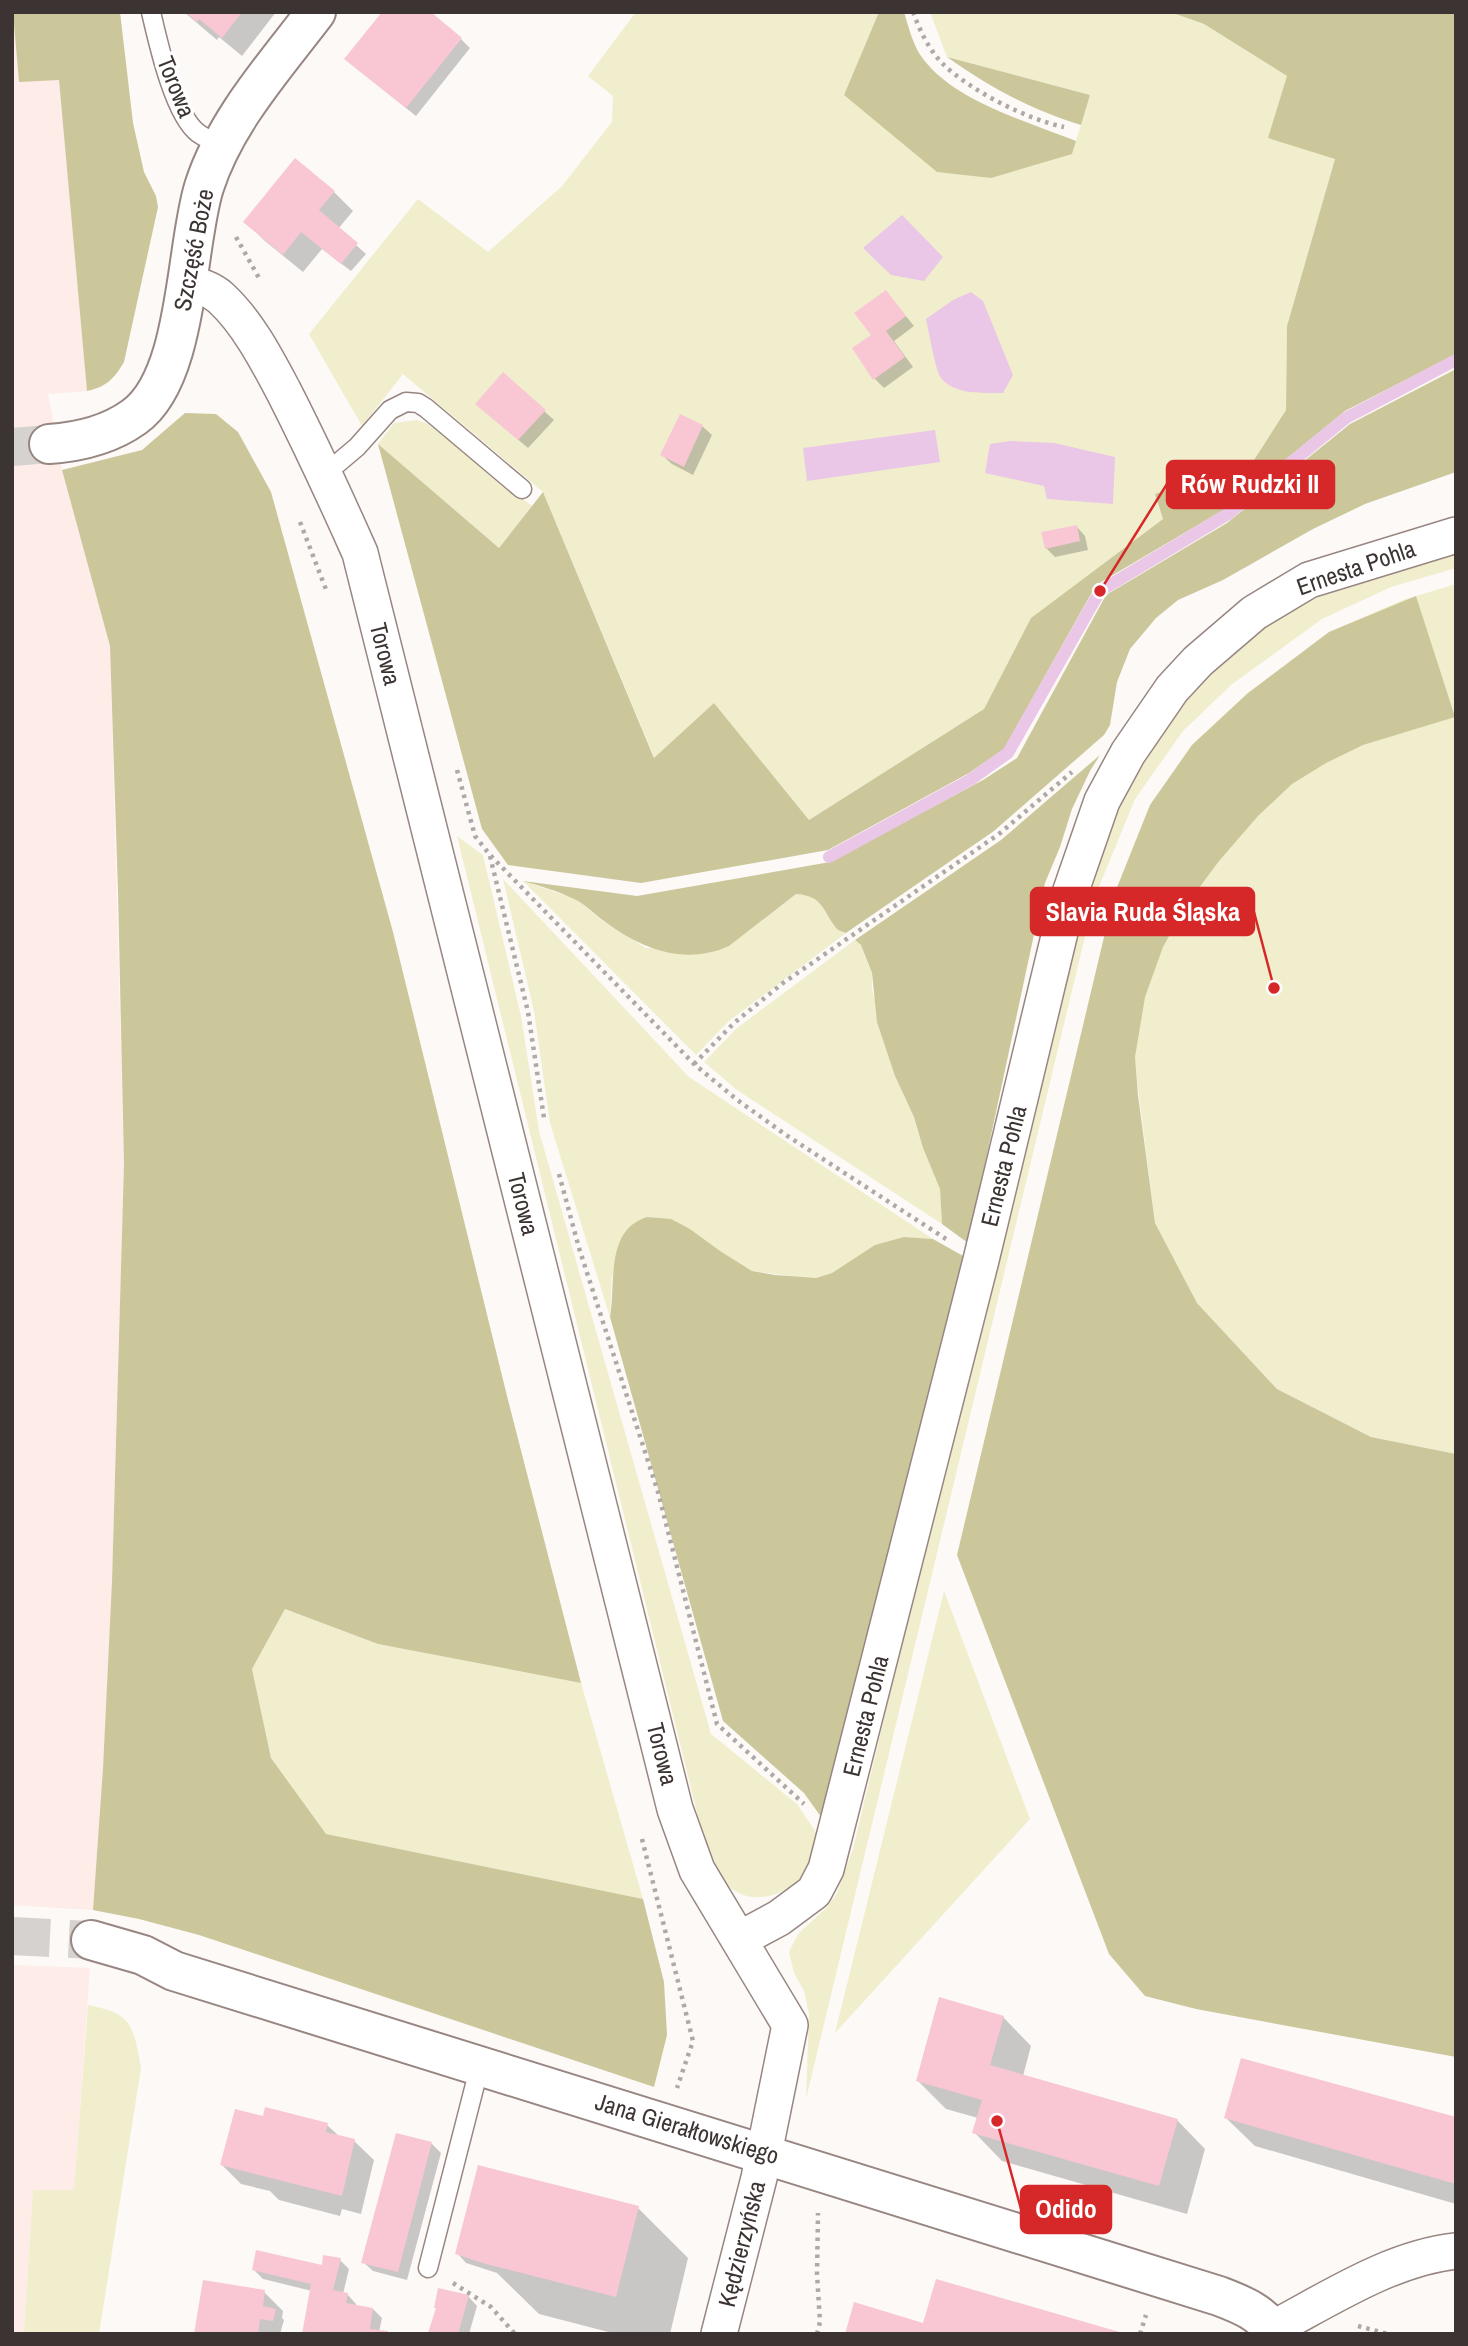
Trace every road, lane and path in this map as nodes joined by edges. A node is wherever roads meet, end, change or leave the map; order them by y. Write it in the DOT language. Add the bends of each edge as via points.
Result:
graph roads {
  1 [pos="151,12"];
  2 [pos="316,12"];
  3 [pos="914,12"];
  4 [pos="1064,127"];
  5 [pos="222,146"];
  6 [pos="229,225"];
  7 [pos="261,282"];
  8 [pos="187,283"];
  9 [pos="48,444"];
  10 [pos="325,474"];
  11 [pos="522,489"];
  12 [pos="299,518"];
  13 [pos="1456,534"];
  14 [pos="332,604"];
  15 [pos="1128,752"];
  16 [pos="454,759"];
  17 [pos="490,855"];
  18 [pos="694,1064"];
  19 [pos="545,1127"];
  20 [pos="557,1167"];
  21 [pos="981,1260"];
  22 [pos="639,1828"];
  23 [pos="834,1843"];
  24 [pos="740,1938"];
  25 [pos="91,1940"];
  26 [pos="480,2065"];
  27 [pos="677,2089"];
  28 [pos="765,2153"];
  29 [pos="829,2173"];
  30 [pos="1456,2251"];
  31 [pos="428,2268"];
  32 [pos="1273,2331"];
  33 [pos="515,2334"];
  34 [pos="719,2334"];
  35 [pos="817,2334"];
  1 -- 5 [label="lane, Torowa" via="183,114 196,132"];
  2 -- 5 [label="street, Szczęść Boże" via="259,87"];
  3 -- 4 [label="path" via="933,52 957,75 998,100"];
  5 -- 8 [label="street, Szczęść Boże" via="204,186"];
  6 -- 7 [label="path"];
  8 -- 9 [label="street, Szczęść Boże" via="170,363 155,393 135,416 101,435"];
  8 -- 10 [label="street, Torowa" via="206,288 221,299 251,336"];
  10 -- 11 [label="lane" via="406,401 426,408"];
  10 -- 24 [label="street, Torowa" via="360,553 675,1809 697,1870"];
  12 -- 14 [label="path"];
  13 -- 15 [label="street, Ernesta Pohla" via="1309,580 1254,612 1172,689"];
  15 -- 18 [label="path" via="1102,746 999,834 783,984 734,1023"];
  15 -- 21 [label="street, Ernesta Pohla" via="1102,801 1068,899"];
  16 -- 17 [label="path" via="475,836"];
  17 -- 18 [label="path"];
  17 -- 19 [label="path" via="528,1012"];
  18 -- 21 [label="path" via="786,1135"];
  20 -- 23 [label="path" via="657,1492 717,1724 801,1800"];
  21 -- 23 [label="street, Ernesta Pohla"];
  22 -- 27 [label="path" via="693,2041"];
  23 -- 24 [label="street, Ernesta Pohla" via="814,1892 779,1918"];
  24 -- 28 [label="street, Torowa" via="790,2025"];
  25 -- 26 [label="street, Jana Gierałtowskiego"];
  26 -- 28 [label="street, Jana Gierałtowskiego"];
  26 -- 31 [label="lane"];
  28 -- 29 [label="street, Jana Gierałtowskiego"];
  28 -- 34 [label="street, Kędzierzyńska"];
  29 -- 32 [label="street, Jana Gierałtowskiego" via="1219,2296 1248,2307"];
  29 -- 35 [label="path" via="818,2213"];
  30 -- 32 [label="street" via="1430,2254 1392,2269 1324,2299"];
  31 -- 33 [label="path" via="491,2307"];
}
